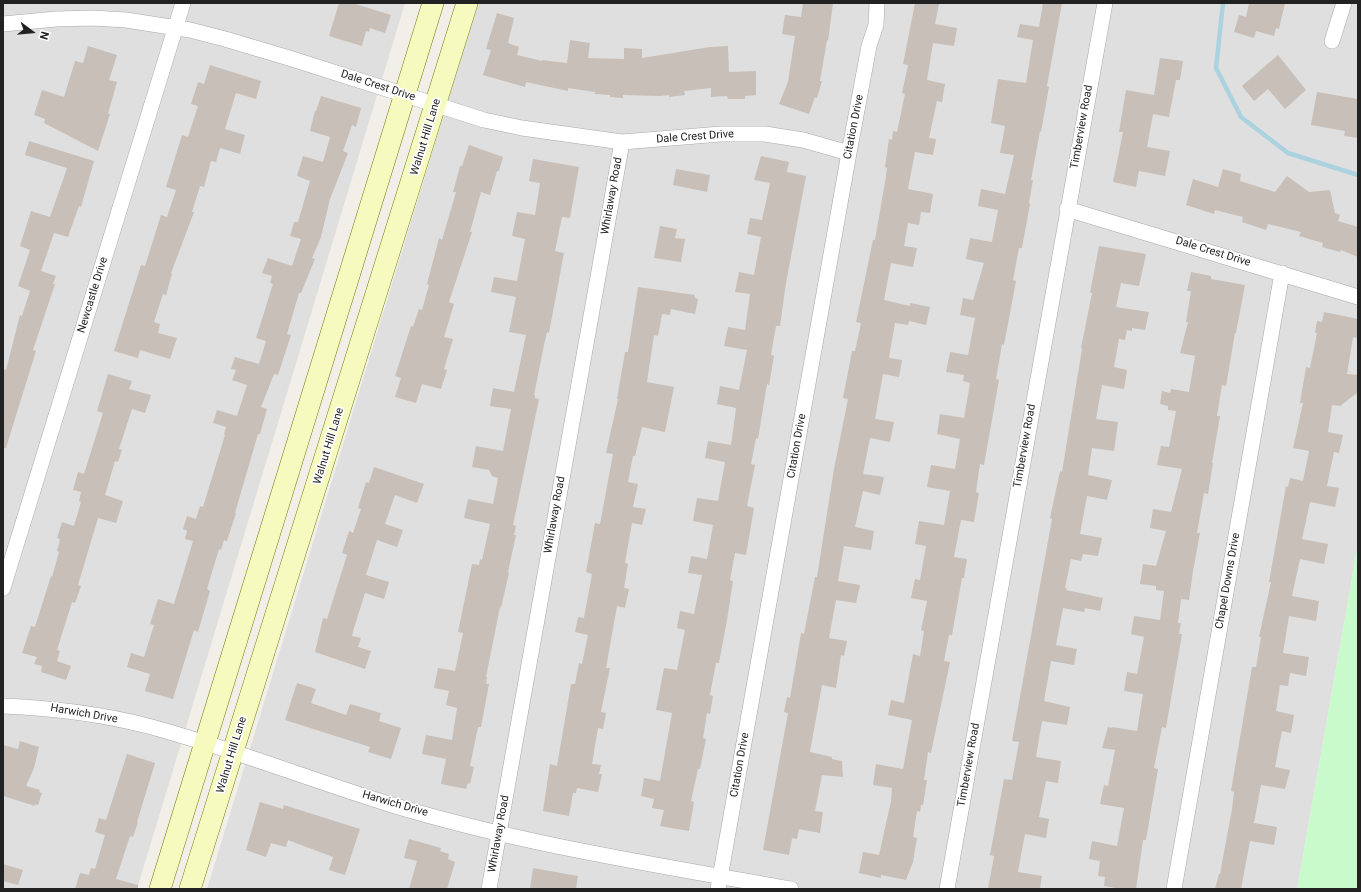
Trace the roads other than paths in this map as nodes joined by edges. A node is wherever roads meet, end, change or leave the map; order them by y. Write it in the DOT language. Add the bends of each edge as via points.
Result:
graph roads {
  1 [pos="183,3"];
  2 [pos="433,3"];
  3 [pos="467,3"];
  4 [pos="877,3"];
  5 [pos="1105,3"];
  6 [pos="1344,3"];
  7 [pos="3,24"];
  8 [pos="175,27"];
  9 [pos="1332,41"];
  10 [pos="406,95"];
  11 [pos="436,105"];
  12 [pos="622,142"];
  13 [pos="849,153"];
  14 [pos="1068,209"];
  15 [pos="1282,273"];
  16 [pos="1358,297"];
  17 [pos="3,588"];
  18 [pos="3,706"];
  19 [pos="205,743"];
  20 [pos="233,752"];
  21 [pos="499,833"];
  22 [pos="719,883"];
  23 [pos="160,889"];
  24 [pos="190,889"];
  25 [pos="489,889"];
  26 [pos="792,889"];
  27 [pos="947,889"];
  28 [pos="1174,889"];
  1 -- 8 [label="street, Newcastle Drive"];
  2 -- 10 [label="main road"];
  3 -- 11 [label="main road, Walnut Hill Lane"];
  4 -- 13 [label="street, Citation Drive" via="876,25 869,46"];
  5 -- 14 [label="street, Timberview Road"];
  6 -- 9 [label="street"];
  7 -- 8 [label="street, Dale Crest Drive" via="92,18"];
  8 -- 10 [label="street, Dale Crest Drive" via="290,58"];
  8 -- 17 [label="street, Newcastle Drive"];
  10 -- 11 [label="street, Dale Crest Drive"];
  10 -- 19 [label="main road"];
  11 -- 12 [label="street, Dale Crest Drive" via="484,120 522,128"];
  11 -- 20 [label="main road, Walnut Hill Lane"];
  12 -- 13 [label="street, Dale Crest Drive" via="720,134 765,134 803,140"];
  12 -- 21 [label="street, Whirlaway Road"];
  13 -- 22 [label="street, Citation Drive"];
  14 -- 15 [label="street, Dale Crest Drive"];
  14 -- 27 [label="street, Timberview Road"];
  15 -- 16 [label="street, Dale Crest Drive"];
  15 -- 28 [label="street, Chapel Downs Drive"];
  18 -- 19 [label="street, Harwich Drive" via="85,713 147,726"];
  19 -- 20 [label="street, Harwich Drive"];
  19 -- 23 [label="main road"];
  20 -- 21 [label="street, Harwich Drive" via="390,804"];
  20 -- 24 [label="main road, Walnut Hill Lane"];
  21 -- 22 [label="street, Harwich Drive"];
  21 -- 25 [label="street, Whirlaway Road"];
  22 -- 26 [label="street, Harwich Drive"];
}
